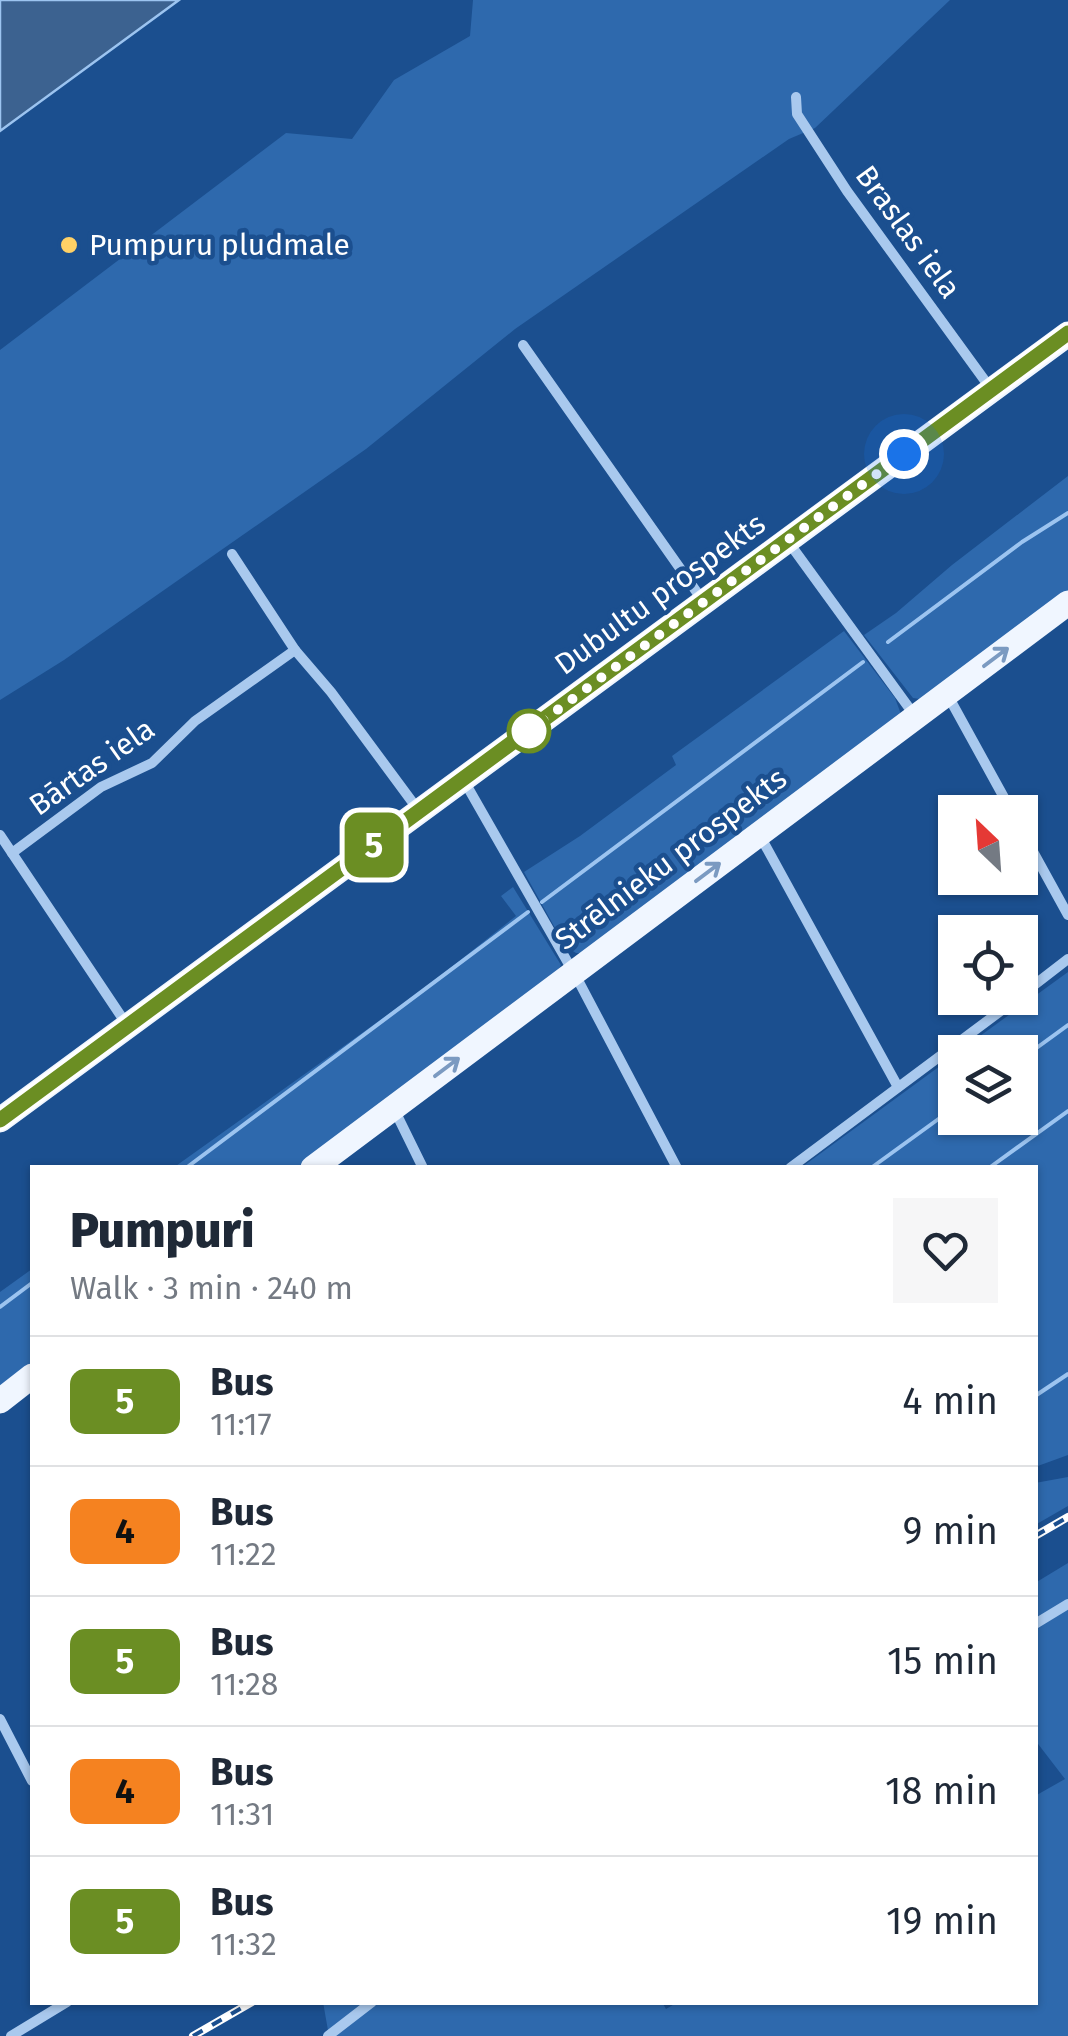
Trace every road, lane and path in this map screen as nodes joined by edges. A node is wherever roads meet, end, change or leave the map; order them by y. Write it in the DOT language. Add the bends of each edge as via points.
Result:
graph roads {
  1 [pos="796,97"];
  2 [pos="1068,334"];
  3 [pos="523,344"];
  4 [pos="992,390"];
  5 [pos="787,540"];
  6 [pos="232,554"];
  7 [pos="704,602"];
  8 [pos="1068,603"];
  9 [pos="295,650"];
  10 [pos="947,694"];
  11 [pos="916,716"];
  12 [pos="463,779"];
  13 [pos="1003,795"];
  14 [pos="419,812"];
  15 [pos="759,834"];
  16 [pos="0,835"];
  17 [pos="12,853"];
  18 [pos="1038,861"];
  19 [pos="1068,915"];
  20 [pos="1068,960"];
  21 [pos="573,972"];
  22 [pos="1038,983"];
  23 [pos="995,1015"];
  24 [pos="128,1026"];
  25 [pos="898,1087"];
  26 [pos="393,1108"];
  27 [pos="0,1120"];
  28 [pos="317,1165"];
  29 [pos="422,1165"];
  30 [pos="675,1165"];
  31 [pos="794,1165"];
  32 [pos="30,1384"];
  33 [pos="0,1401"];
  34 [pos="1068,1604"];
  35 [pos="1038,1622"];
  36 [pos="0,1719"];
  37 [pos="30,1777"];
  38 [pos="62,2005"];
  39 [pos="369,2005"];
  40 [pos="352,2021"];
  41 [pos="11,2036"];
  42 [pos="328,2036"];
  43 [pos="346,2036"];
  1 -- 4 [label="street, Braslas iela" via="797,114 847,192"];
  2 -- 4 [label="main road, Dubultu prospekts"];
  3 -- 7 [label="street"];
  4 -- 5 [label="main road, Dubultu prospekts"];
  5 -- 7 [label="main road, Dubultu prospekts"];
  5 -- 11 [label="street"];
  6 -- 9 [label="street"];
  7 -- 12 [label="main road, Dubultu prospekts"];
  10 -- 8 [label="main road, Strēlnieku prospekts, one-way"];
  9 -- 14 [label="street"];
  9 -- 17 [label="street, Bārtas iela" via="195,722 152,763 101,788"];
  10 -- 11 [label="main road, Strēlnieku prospekts"];
  10 -- 13 [label="street"];
  11 -- 15 [label="main road, Strēlnieku prospekts"];
  12 -- 14 [label="main road, Dubultu prospekts"];
  12 -- 21 [label="street"];
  14 -- 24 [label="main road, Dubultu prospekts"];
  21 -- 15 [label="main road, Strēlnieku prospekts, one-way"];
  15 -- 25 [label="street"];
  16 -- 17 [label="street"];
  17 -- 24 [label="street"];
  18 -- 19 [label="street"];
  20 -- 22 [label="street"];
  26 -- 21 [label="main road, Strēlnieku prospekts, one-way"];
  21 -- 30 [label="street"];
  23 -- 25 [label="street"];
  24 -- 27 [label="main road, Dubultu prospekts"];
  25 -- 31 [label="street"];
  26 -- 28 [label="main road, Strēlnieku prospekts"];
  26 -- 29 [label="street"];
  32 -- 33 [label="main road"];
  34 -- 35 [label="street"];
  36 -- 37 [label="street"];
  38 -- 41 [label="street"];
  39 -- 40 [label="street"];
  40 -- 42 [label="street"];
  40 -- 43 [label="street"];
}
